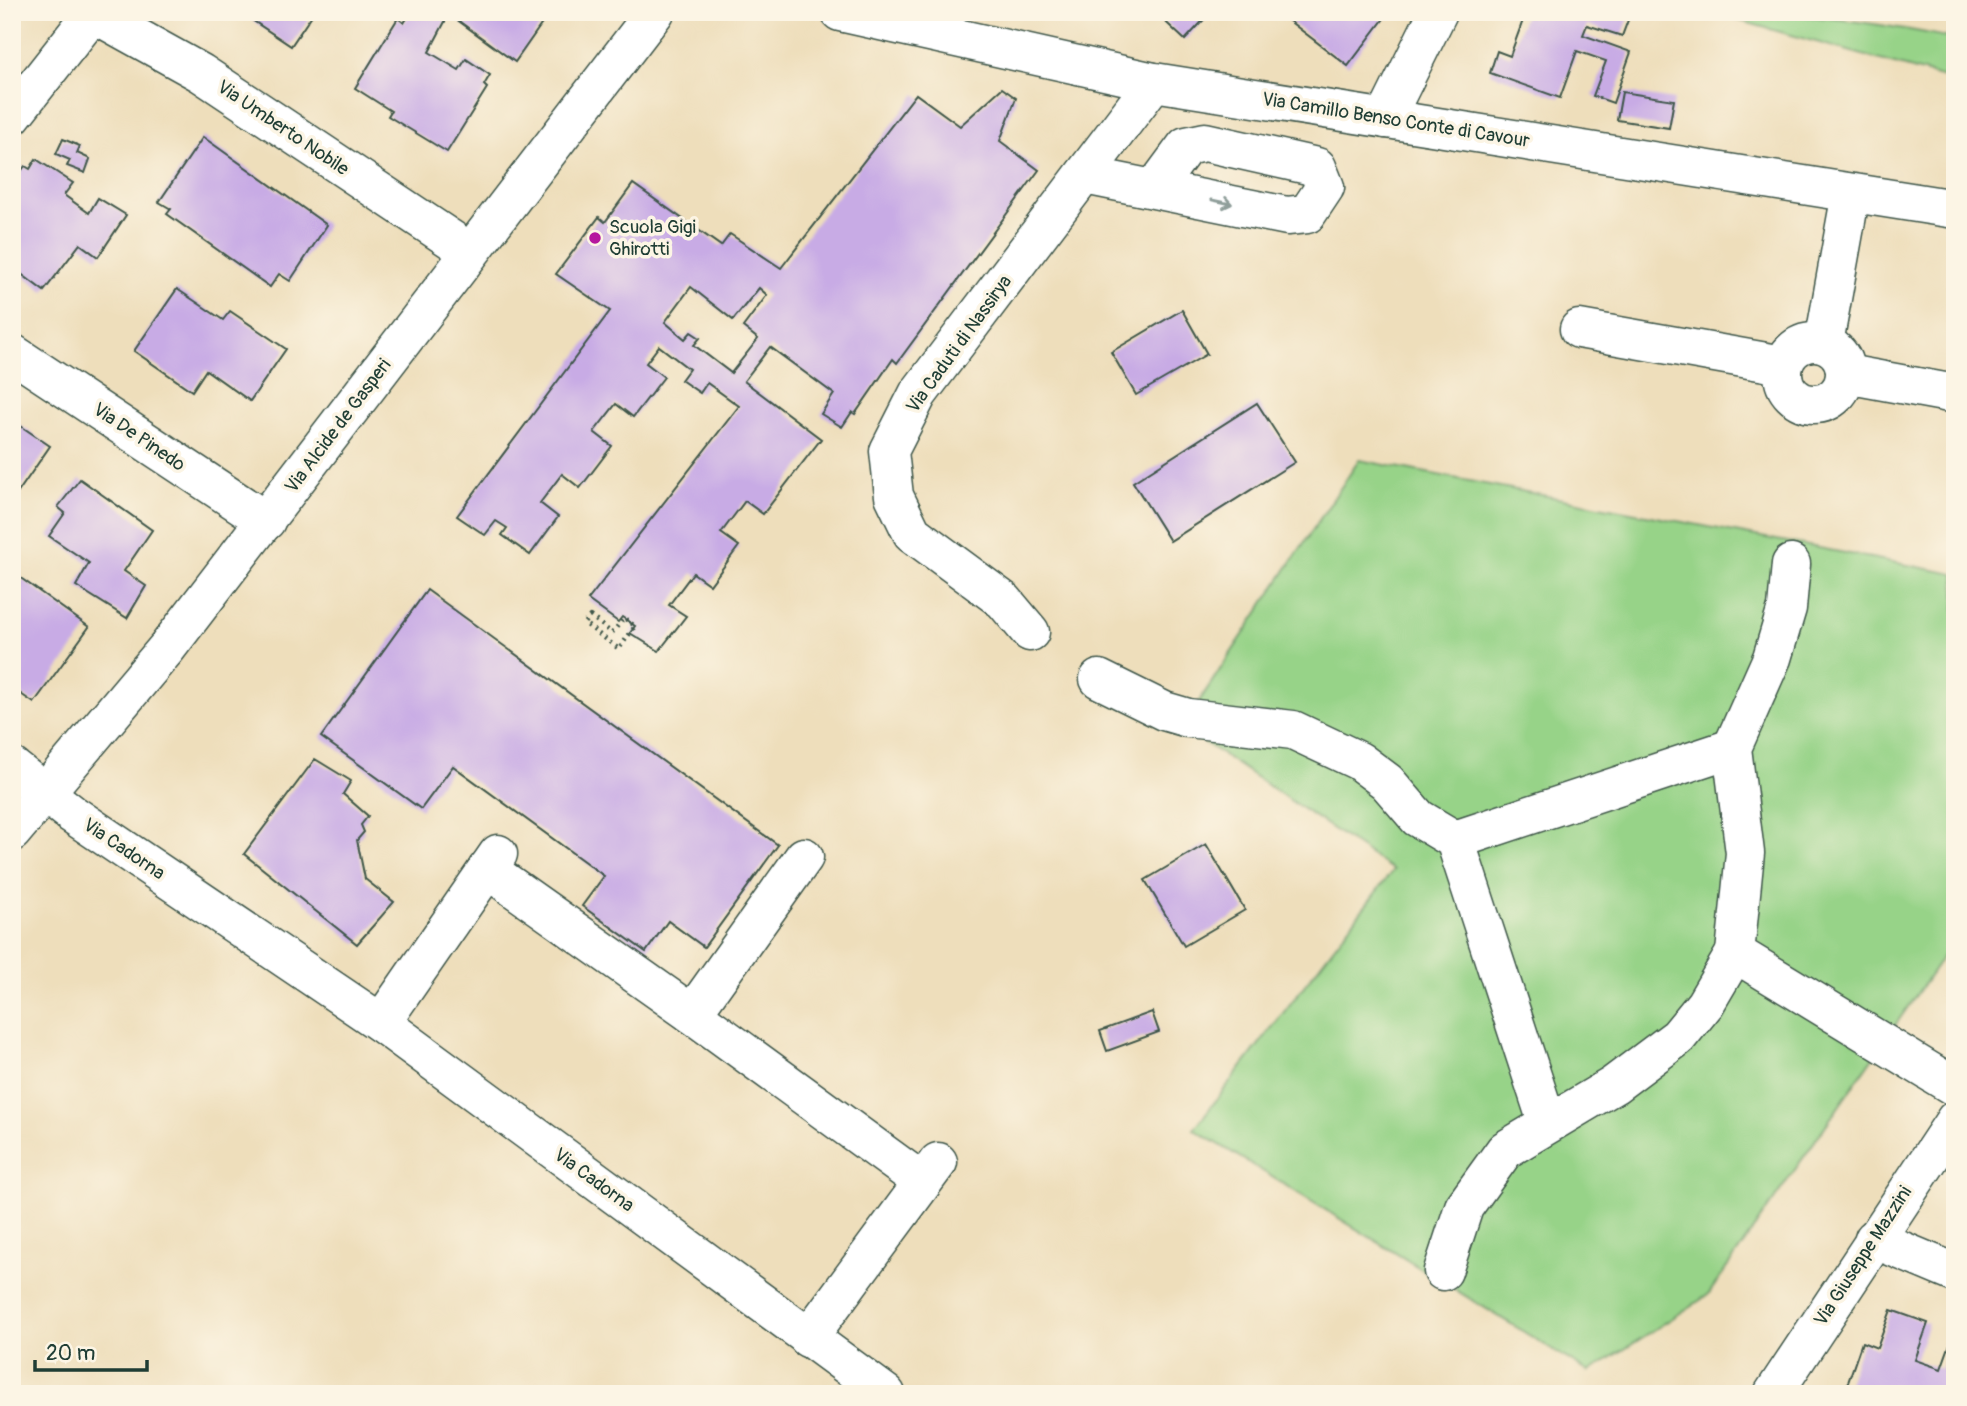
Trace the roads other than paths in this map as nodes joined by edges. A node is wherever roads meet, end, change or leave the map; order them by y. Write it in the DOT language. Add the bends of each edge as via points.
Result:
graph roads {
  1 [pos="655,12"];
  2 [pos="841,12"];
  3 [pos="1438,12"];
  4 [pos="93,13"];
  5 [pos="987,26"];
  6 [pos="1154,82"];
  7 [pos="12,116"];
  8 [pos="1385,119"];
  9 [pos="1084,175"];
  10 [pos="1155,188"];
  11 [pos="1851,193"];
  12 [pos="1955,209"];
  13 [pos="470,252"];
  14 [pos="1579,329"];
  15 [pos="1825,343"];
  16 [pos="12,353"];
  17 [pos="1783,365"];
  18 [pos="1846,374"];
  19 [pos="1955,394"];
  20 [pos="265,521"];
  21 [pos="1791,564"];
  22 [pos="1030,632"];
  23 [pos="1099,679"];
  24 [pos="1732,748"];
  25 [pos="12,767"];
  26 [pos="44,791"];
  27 [pos="12,832"];
  28 [pos="1455,840"];
  29 [pos="804,857"];
  30 [pos="1735,953"];
  31 [pos="692,1014"];
  32 [pos="381,1023"];
  33 [pos="1955,1087"];
  34 [pos="1955,1120"];
  35 [pos="1547,1122"];
  36 [pos="1874,1239"];
  37 [pos="1443,1271"];
  38 [pos="1955,1273"];
  39 [pos="808,1338"];
  40 [pos="886,1394"];
  41 [pos="1773,1394"];
  1 -- 13 [label="street, Via Alcide de Gasperi"];
  2 -- 5 [label="street, Via Camillo Benso Conte di Cavour"];
  3 -- 8 [label="street"];
  4 -- 7 [label="street"];
  4 -- 13 [label="street, Via Umberto Nobile" via="201,73"];
  5 -- 6 [label="street, Via Camillo Benso Conte di Cavour"];
  6 -- 8 [label="street, Via Camillo Benso Conte di Cavour"];
  6 -- 9 [label="street, Via Caduti di Nassirya"];
  8 -- 11 [label="street, Via Camillo Benso Conte di Cavour"];
  9 -- 10 [label="street"];
  9 -- 22 [label="street, Via Caduti di Nassirya" via="918,394 889,451 894,496 912,533 1004,601"];
  11 -- 12 [label="street, Via Camillo Benso Conte di Cavour"];
  11 -- 15 [label="street"];
  13 -- 20 [label="street, Via Alcide de Gasperi"];
  14 -- 17 [label="street"];
  15 -- 17 [label="street" via="1804,343 1792,350"];
  15 -- 18 [label="street" via="1837,350"];
  16 -- 20 [label="street, Via De Pinedo"];
  17 -- 18 [label="street" via="1791,394 1810,404 1837,395"];
  18 -- 19 [label="street"];
  20 -- 26 [label="street, Via Alcide de Gasperi" via="167,648"];
  21 -- 24 [label="street" via="1787,608 1772,658"];
  23 -- 28 [label="street" via="1188,718 1293,730 1359,761 1387,782 1418,818"];
  24 -- 28 [label="street"];
  24 -- 30 [label="street" via="1745,853"];
  25 -- 26 [label="street, Via Cadorna"];
  26 -- 27 [label="street, Via Alcide de Gasperi"];
  26 -- 32 [label="street, Via Cadorna"];
  28 -- 35 [label="street"];
  29 -- 31 [label="street"];
  30 -- 33 [label="street"];
  30 -- 35 [label="street" via="1678,1037 1614,1085"];
  31 -- 32 [label="street" via="492,862"];
  31 -- 39 [label="street" via="930,1171"];
  32 -- 39 [label="street, Via Cadorna"];
  34 -- 36 [label="street, Via Giuseppe Mazzini"];
  35 -- 37 [label="street" via="1505,1150 1464,1207"];
  36 -- 38 [label="street"];
  36 -- 41 [label="street, Via Giuseppe Mazzini"];
  39 -- 40 [label="street, Via Cadorna"];
}
